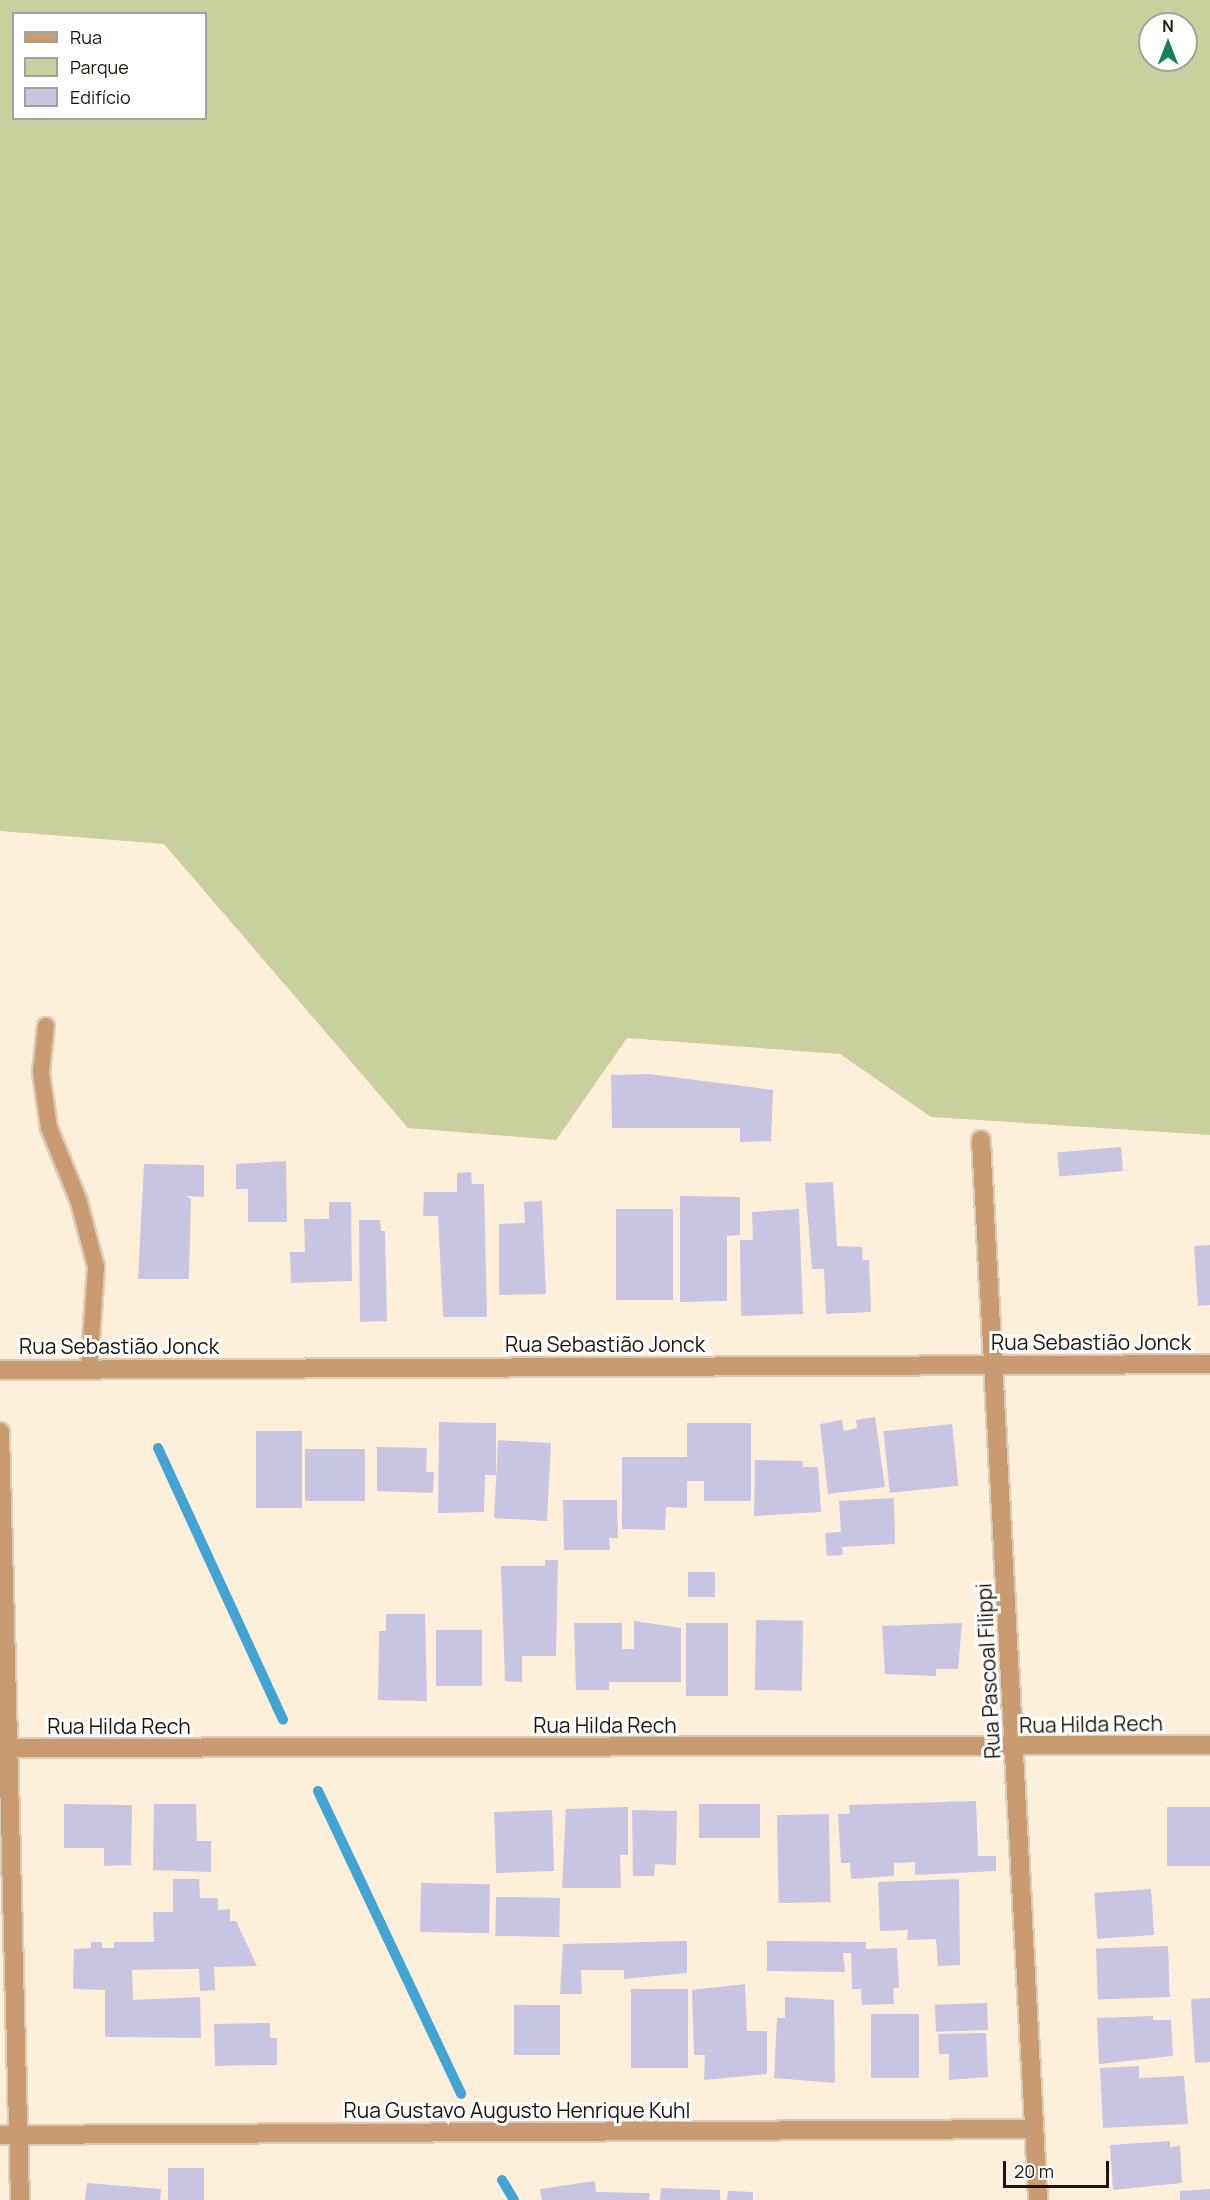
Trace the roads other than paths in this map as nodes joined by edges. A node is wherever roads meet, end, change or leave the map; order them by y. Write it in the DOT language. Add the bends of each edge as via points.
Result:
graph roads {
  1 [pos="46,1026"];
  2 [pos="981,1140"];
  3 [pos="994,1364"];
  4 [pos="1210,1364"];
  5 [pos="89,1369"];
  6 [pos="0,1370"];
  7 [pos="0,1432"];
  8 [pos="1210,1745"];
  9 [pos="1014,1747"];
  10 [pos="4,1748"];
  11 [pos="1034,2129"];
  12 [pos="9,2135"];
  13 [pos="20,2200"];
  14 [pos="1038,2200"];
  1 -- 5 [label="lane" via="41,1072 49,1128 79,1202 96,1267"];
  2 -- 3 [label="street, Rua Pascoal Filippi"];
  3 -- 4 [label="street, Rua Sebastião Jonck"];
  3 -- 5 [label="street, Rua Sebastião Jonck"];
  3 -- 9 [label="street, Rua Pascoal Filippi"];
  5 -- 6 [label="street, Rua Sebastião Jonck"];
  7 -- 10 [label="street"];
  8 -- 9 [label="street, Rua Hilda Rech"];
  9 -- 10 [label="street, Rua Hilda Rech"];
  9 -- 11 [label="street, Rua Pascoal Filippi"];
  10 -- 12 [label="street"];
  11 -- 12 [label="street, Rua Gustavo Augusto Henrique Kuhl"];
  11 -- 14 [label="street, Rua Pascoal Filippi"];
  12 -- 13 [label="street"];
}
